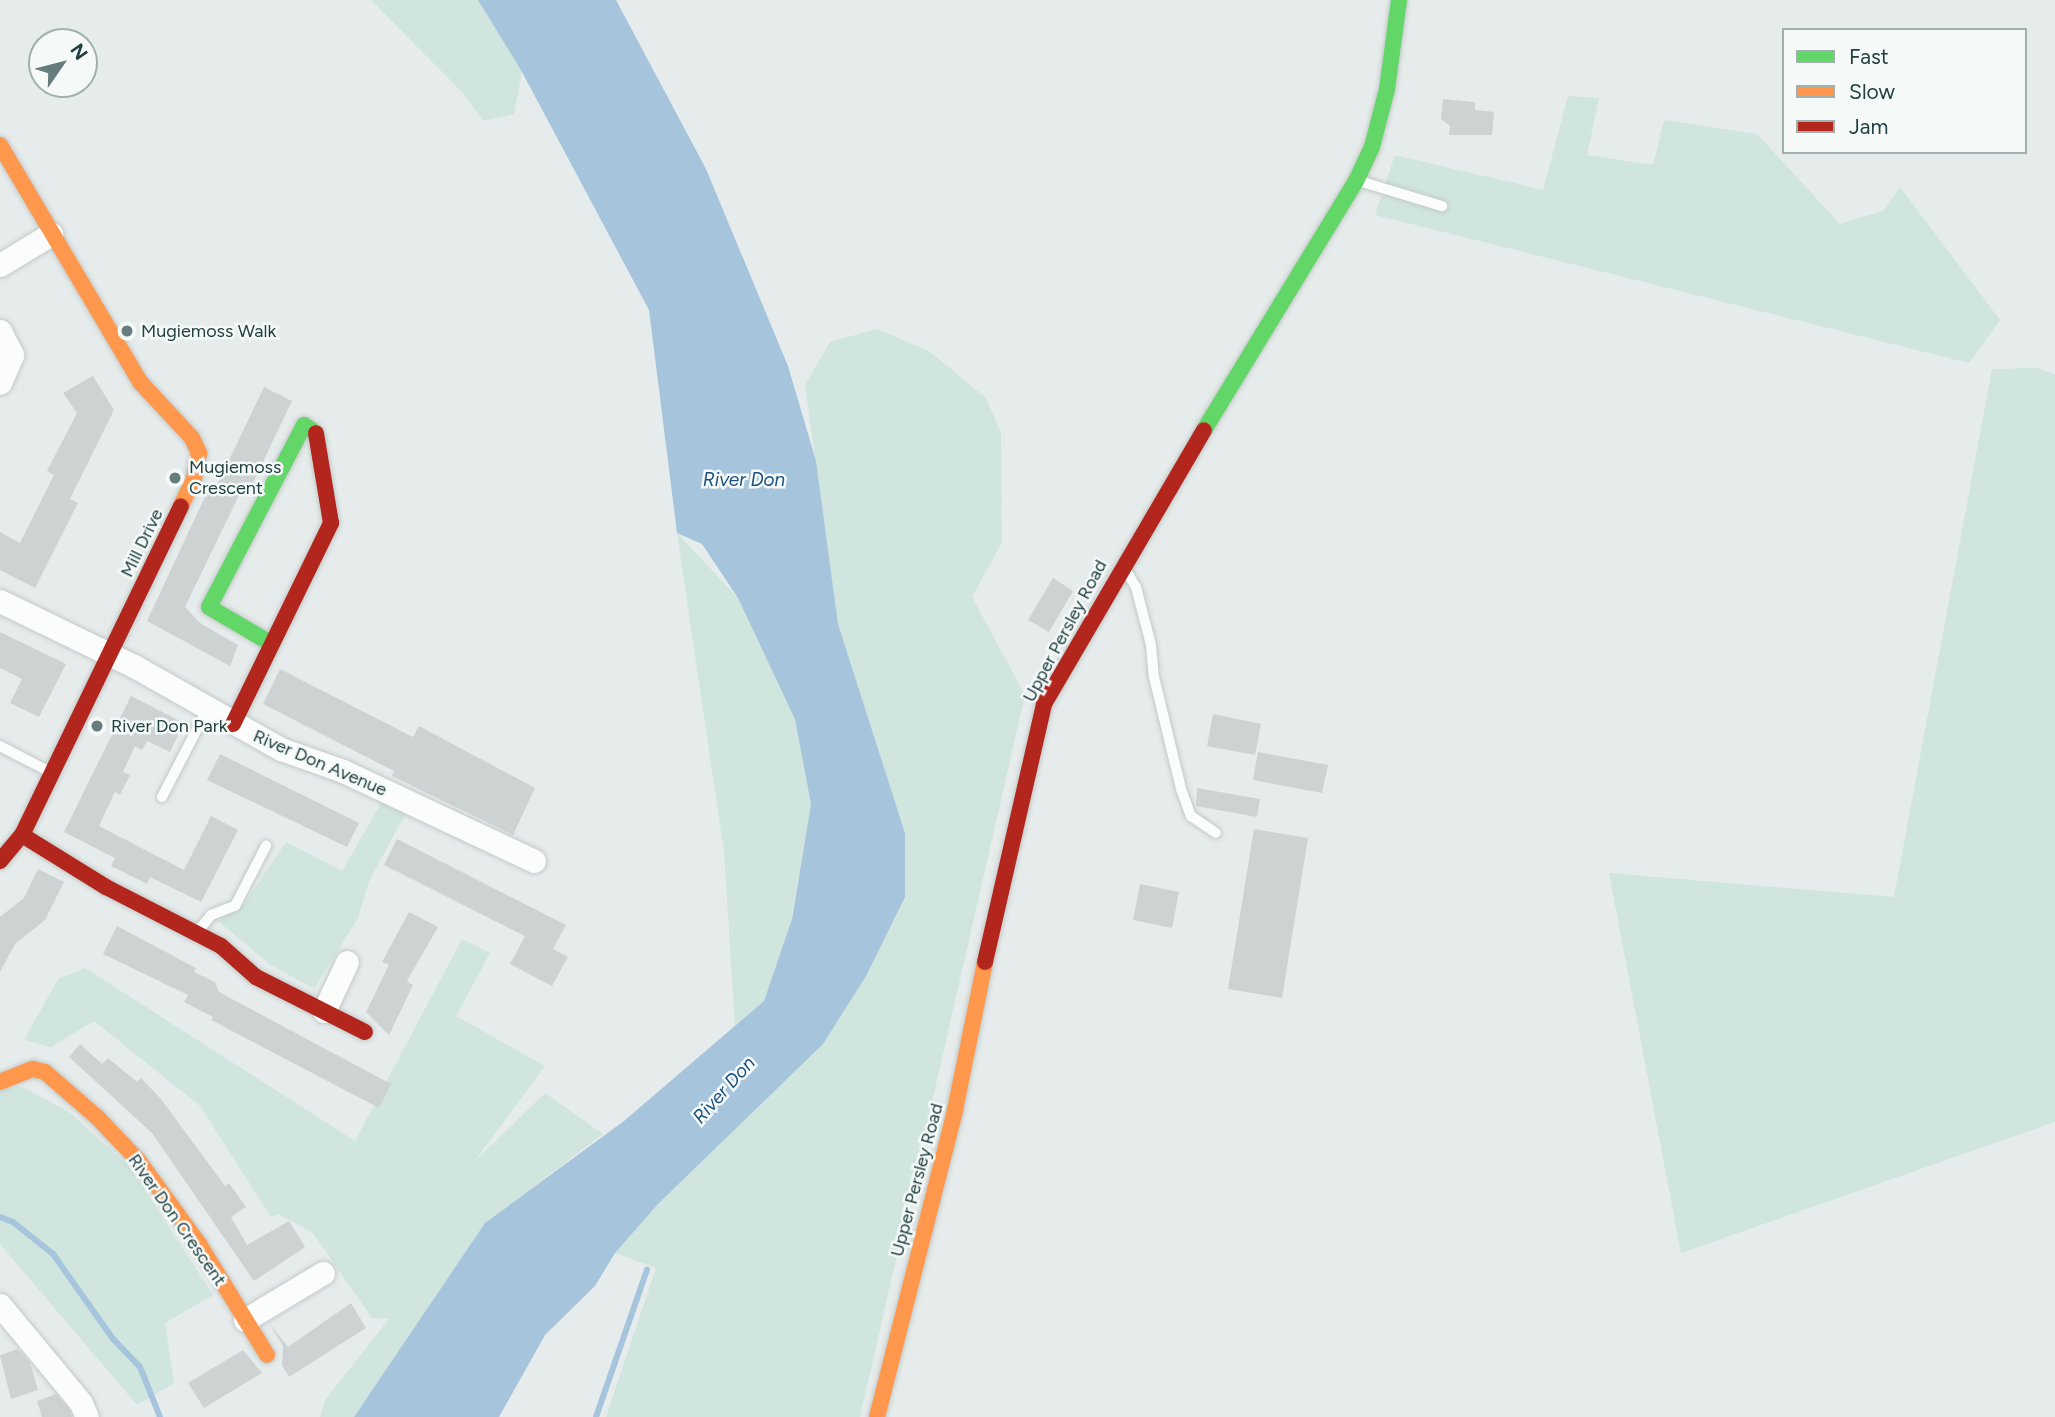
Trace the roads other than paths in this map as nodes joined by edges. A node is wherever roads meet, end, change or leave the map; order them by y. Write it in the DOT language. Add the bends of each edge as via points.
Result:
graph roads {
  1 [pos="1399,0"];
  2 [pos="0,145"];
  3 [pos="1356,181"];
  4 [pos="1442,206"];
  5 [pos="51,234"];
  6 [pos="0,265"];
  7 [pos="0,331"];
  8 [pos="0,383"];
  9 [pos="1122,564"];
  10 [pos="0,601"];
  11 [pos="272,644"];
  12 [pos="110,657"];
  13 [pos="206,710"];
  14 [pos="233,724"];
  15 [pos="0,746"];
  16 [pos="51,773"];
  17 [pos="162,797"];
  18 [pos="1216,833"];
  19 [pos="22,835"];
  20 [pos="266,846"];
  21 [pos="0,861"];
  22 [pos="534,861"];
  23 [pos="197,934"];
  24 [pos="347,962"];
  25 [pos="324,1011"];
  26 [pos="365,1032"];
  27 [pos="0,1082"];
  28 [pos="323,1273"];
  29 [pos="0,1306"];
  30 [pos="245,1320"];
  31 [pos="267,1355"];
  32 [pos="87,1417"];
  33 [pos="877,1417"];
  1 -- 3 [label="street, Upper Persley Road" via="1387,89"];
  2 -- 5 [label="street, Mill Drive"];
  3 -- 4 [label="lane"];
  3 -- 9 [label="street, Upper Persley Road"];
  5 -- 6 [label="street"];
  5 -- 12 [label="street, Mill Drive" via="140,382 192,438 199,453 194,479"];
  7 -- 8 [label="street" via="12,355"];
  9 -- 18 [label="lane" via="1139,598 1181,789 1191,816"];
  9 -- 33 [label="street, Upper Persley Road" via="1044,704 955,1110"];
  10 -- 12 [label="street"];
  11 -- 11 [label="street" via="331,523 317,433 304,425 209,607"];
  11 -- 14 [label="street"];
  12 -- 13 [label="street, River Don Avenue" via="134,666"];
  12 -- 16 [label="street, Mill Drive"];
  13 -- 14 [label="street, River Don Avenue"];
  13 -- 17 [label="lane"];
  14 -- 22 [label="street, River Don Avenue"];
  15 -- 16 [label="lane"];
  16 -- 19 [label="street, Mill Drive"];
  19 -- 21 [label="street, Mill Drive"];
  19 -- 23 [label="street" via="106,887"];
  20 -- 23 [label="lane" via="235,906 205,918"];
  23 -- 25 [label="street" via="221,946 256,977"];
  24 -- 25 [label="street"];
  25 -- 26 [label="street"];
  27 -- 30 [label="street, River Don Crescent" via="33,1069 45,1072 97,1117 138,1160 199,1244"];
  28 -- 30 [label="street"];
  29 -- 32 [label="street" via="81,1403"];
  30 -- 31 [label="street, River Don Crescent"];
}
